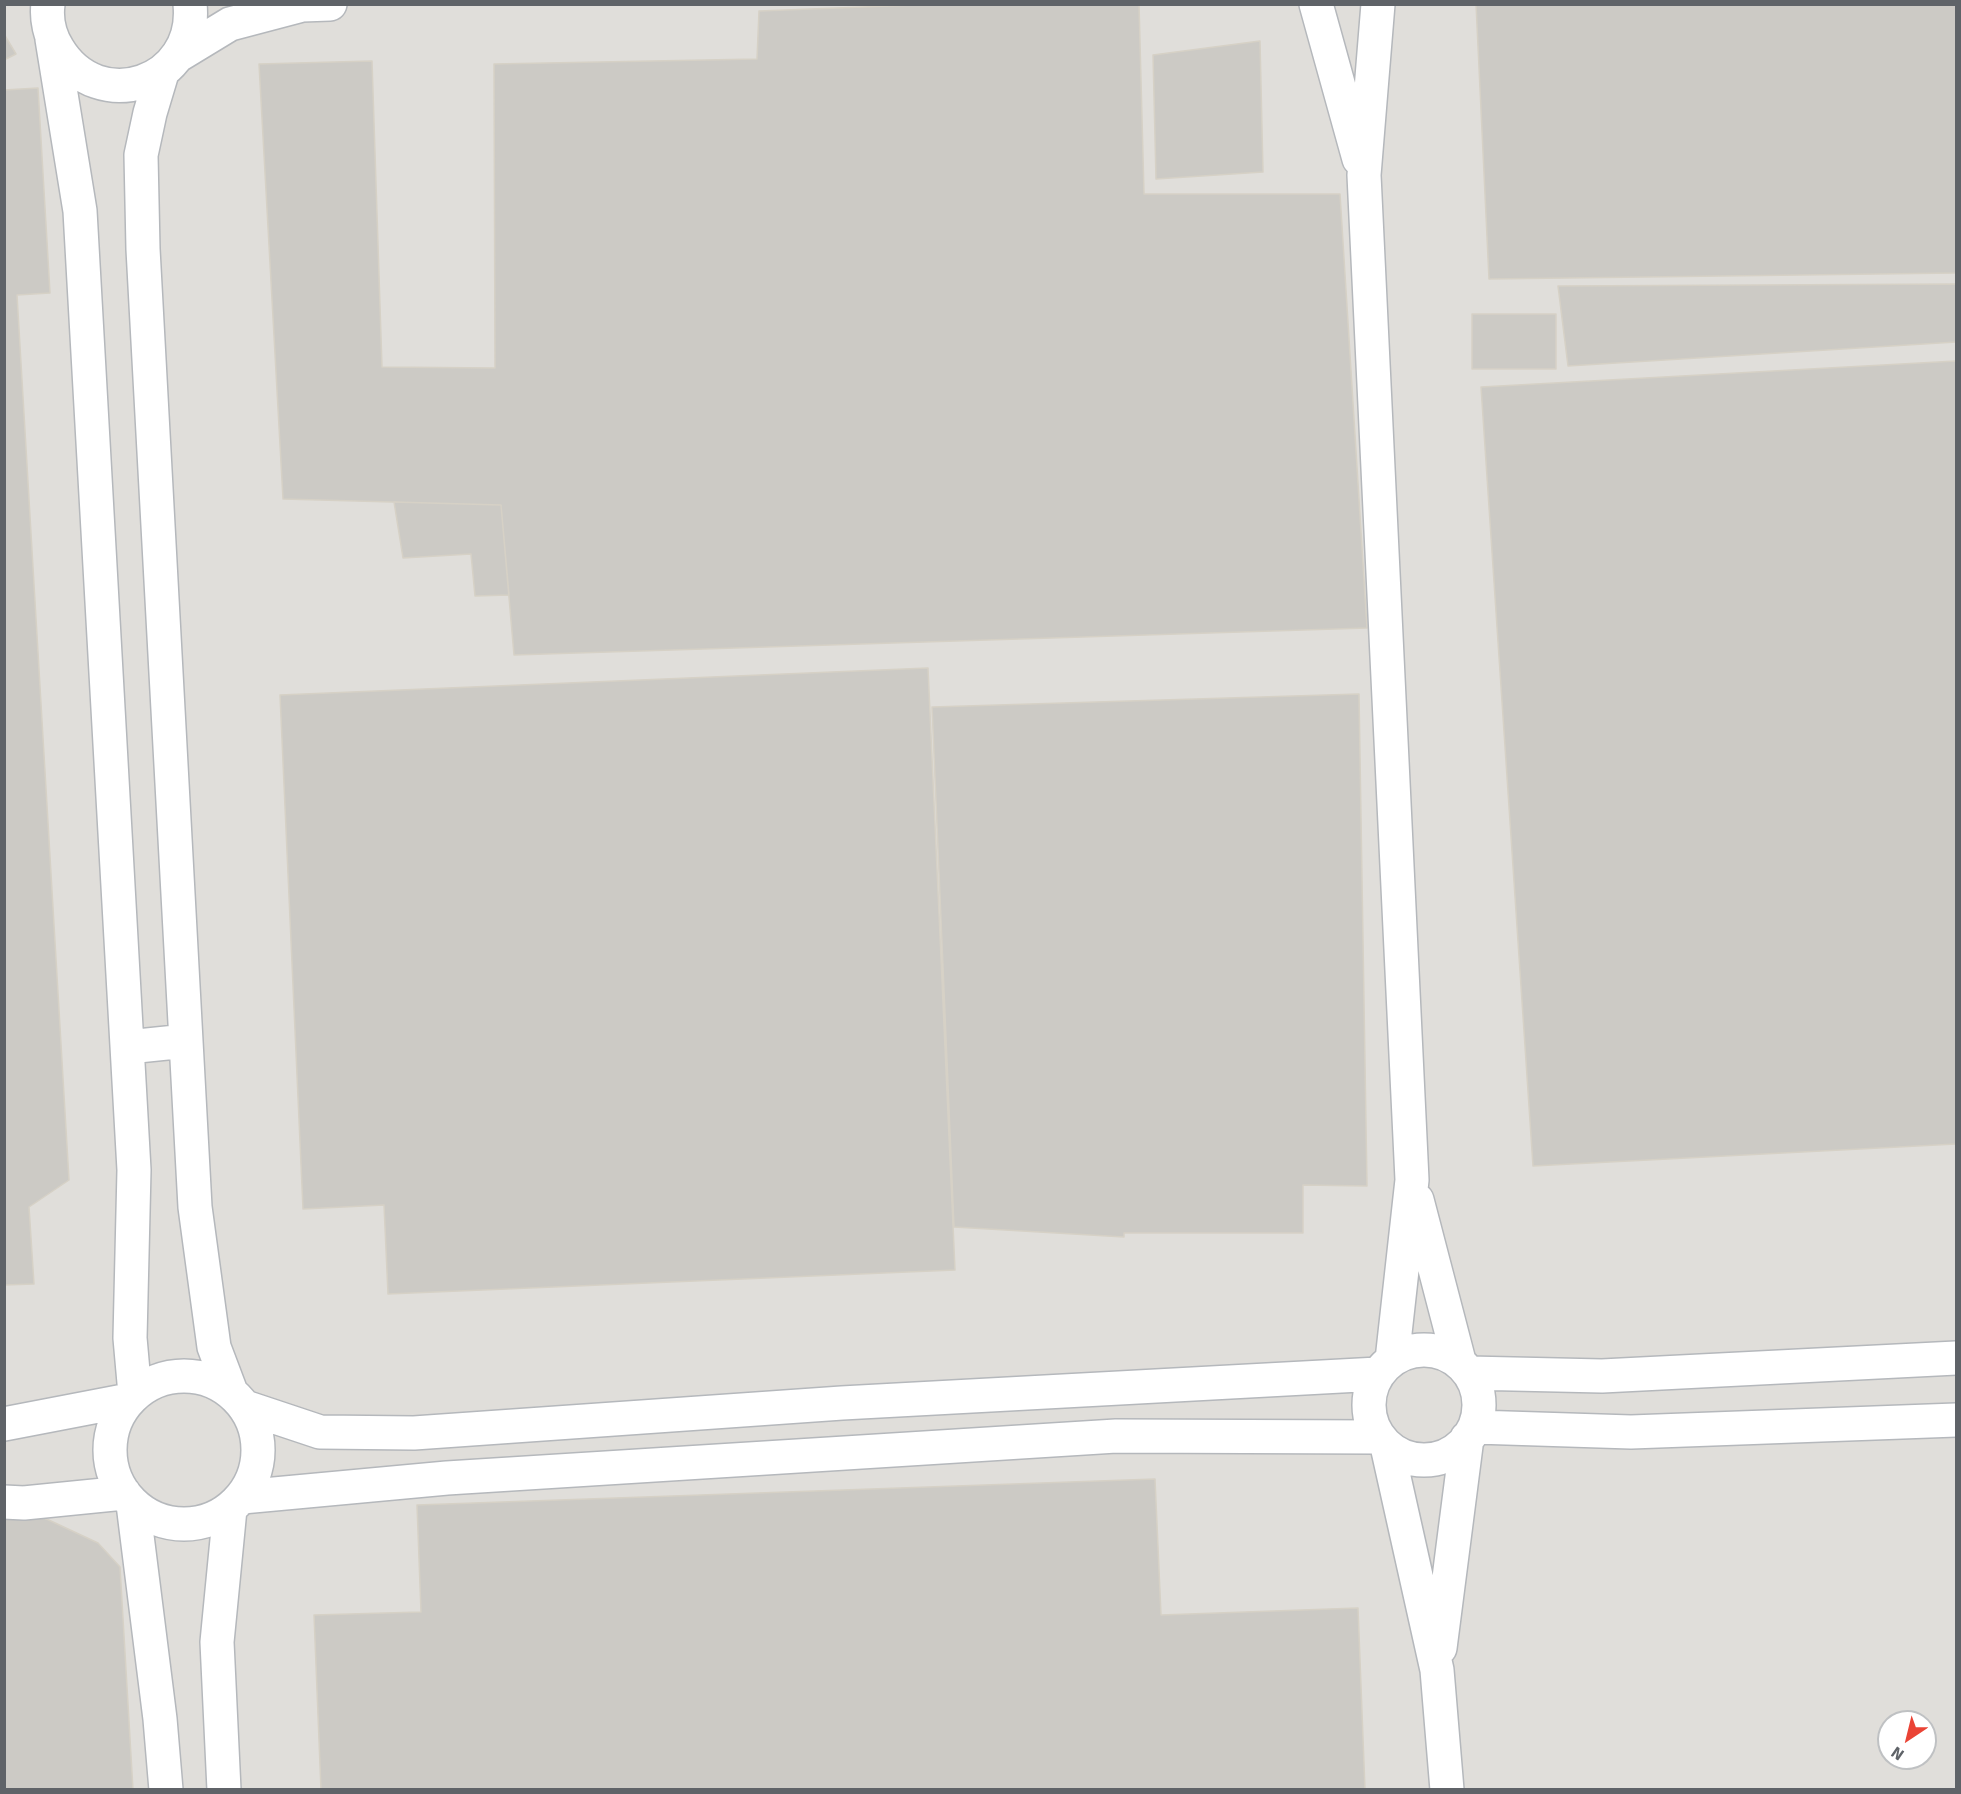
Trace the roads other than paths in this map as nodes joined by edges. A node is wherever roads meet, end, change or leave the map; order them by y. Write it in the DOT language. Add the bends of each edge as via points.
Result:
graph roads {
  1 [pos="190,4"];
  2 [pos="330,4"];
  3 [pos="1316,4"];
  4 [pos="1378,4"];
  5 [pos="47,15"];
  6 [pos="171,64"];
  7 [pos="1364,175"];
  8 [pos="186,1041"];
  9 [pos="128,1047"];
  10 [pos="1412,1180"];
  11 [pos="1956,1358"];
  12 [pos="1385,1367"];
  13 [pos="1464,1367"];
  14 [pos="132,1397"];
  15 [pos="238,1400"];
  16 [pos="633,1418"];
  17 [pos="1956,1420"];
  18 [pos="4,1424"];
  19 [pos="1471,1432"];
  20 [pos="1383,1441"];
  21 [pos="634,1466"];
  22 [pos="129,1499"];
  23 [pos="4,1502"];
  24 [pos="236,1503"];
  25 [pos="1437,1670"];
  26 [pos="165,1790"];
  27 [pos="224,1790"];
  28 [pos="1447,1790"];
  1 -- 6 [label="street" via="192,21"];
  2 -- 6 [label="street" via="302,5 230,24"];
  3 -- 7 [label="street"];
  4 -- 7 [label="street"];
  5 -- 6 [label="street" via="66,63 86,78 126,86 150,80"];
  5 -- 9 [label="street" via="80,211"];
  6 -- 8 [label="street" via="150,113 141,155"];
  7 -- 10 [label="street"];
  8 -- 9 [label="street"];
  8 -- 15 [label="street" via="195,1207 214,1347"];
  9 -- 14 [label="street" via="134,1170"];
  10 -- 12 [label="street"];
  10 -- 13 [label="street"];
  11 -- 13 [label="street" via="1602,1376"];
  12 -- 13 [label="street" via="1405,1353 1424,1350 1442,1353"];
  12 -- 16 [label="street"];
  12 -- 20 [label="street" via="1370,1391 1369,1409 1373,1428"];
  13 -- 19 [label="street" via="1478,1391 1480,1408"];
  14 -- 15 [label="street" via="152,1382 172,1376 193,1376 213,1381"];
  14 -- 18 [label="street"];
  14 -- 22 [label="street" via="117,1417 110,1456 114,1476"];
  15 -- 16 [label="street" via="320,1431 414,1433"];
  15 -- 24 [label="street" via="256,1429 259,1452 254,1476"];
  16 -- 21 [label="street"];
  17 -- 19 [label="street" via="1631,1432"];
  19 -- 20 [label="street" via="1457,1450 1431,1461 1396,1453"];
  19 -- 25 [label="street"];
  20 -- 21 [label="street" via="1116,1436"];
  20 -- 25 [label="street"];
  21 -- 24 [label="street" via="447,1478"];
  22 -- 23 [label="street"];
  22 -- 24 [label="street" via="151,1516 170,1523 191,1524 212,1520"];
  22 -- 26 [label="street" via="160,1719"];
  24 -- 27 [label="street" via="218,1642"];
  25 -- 28 [label="street"];
}
